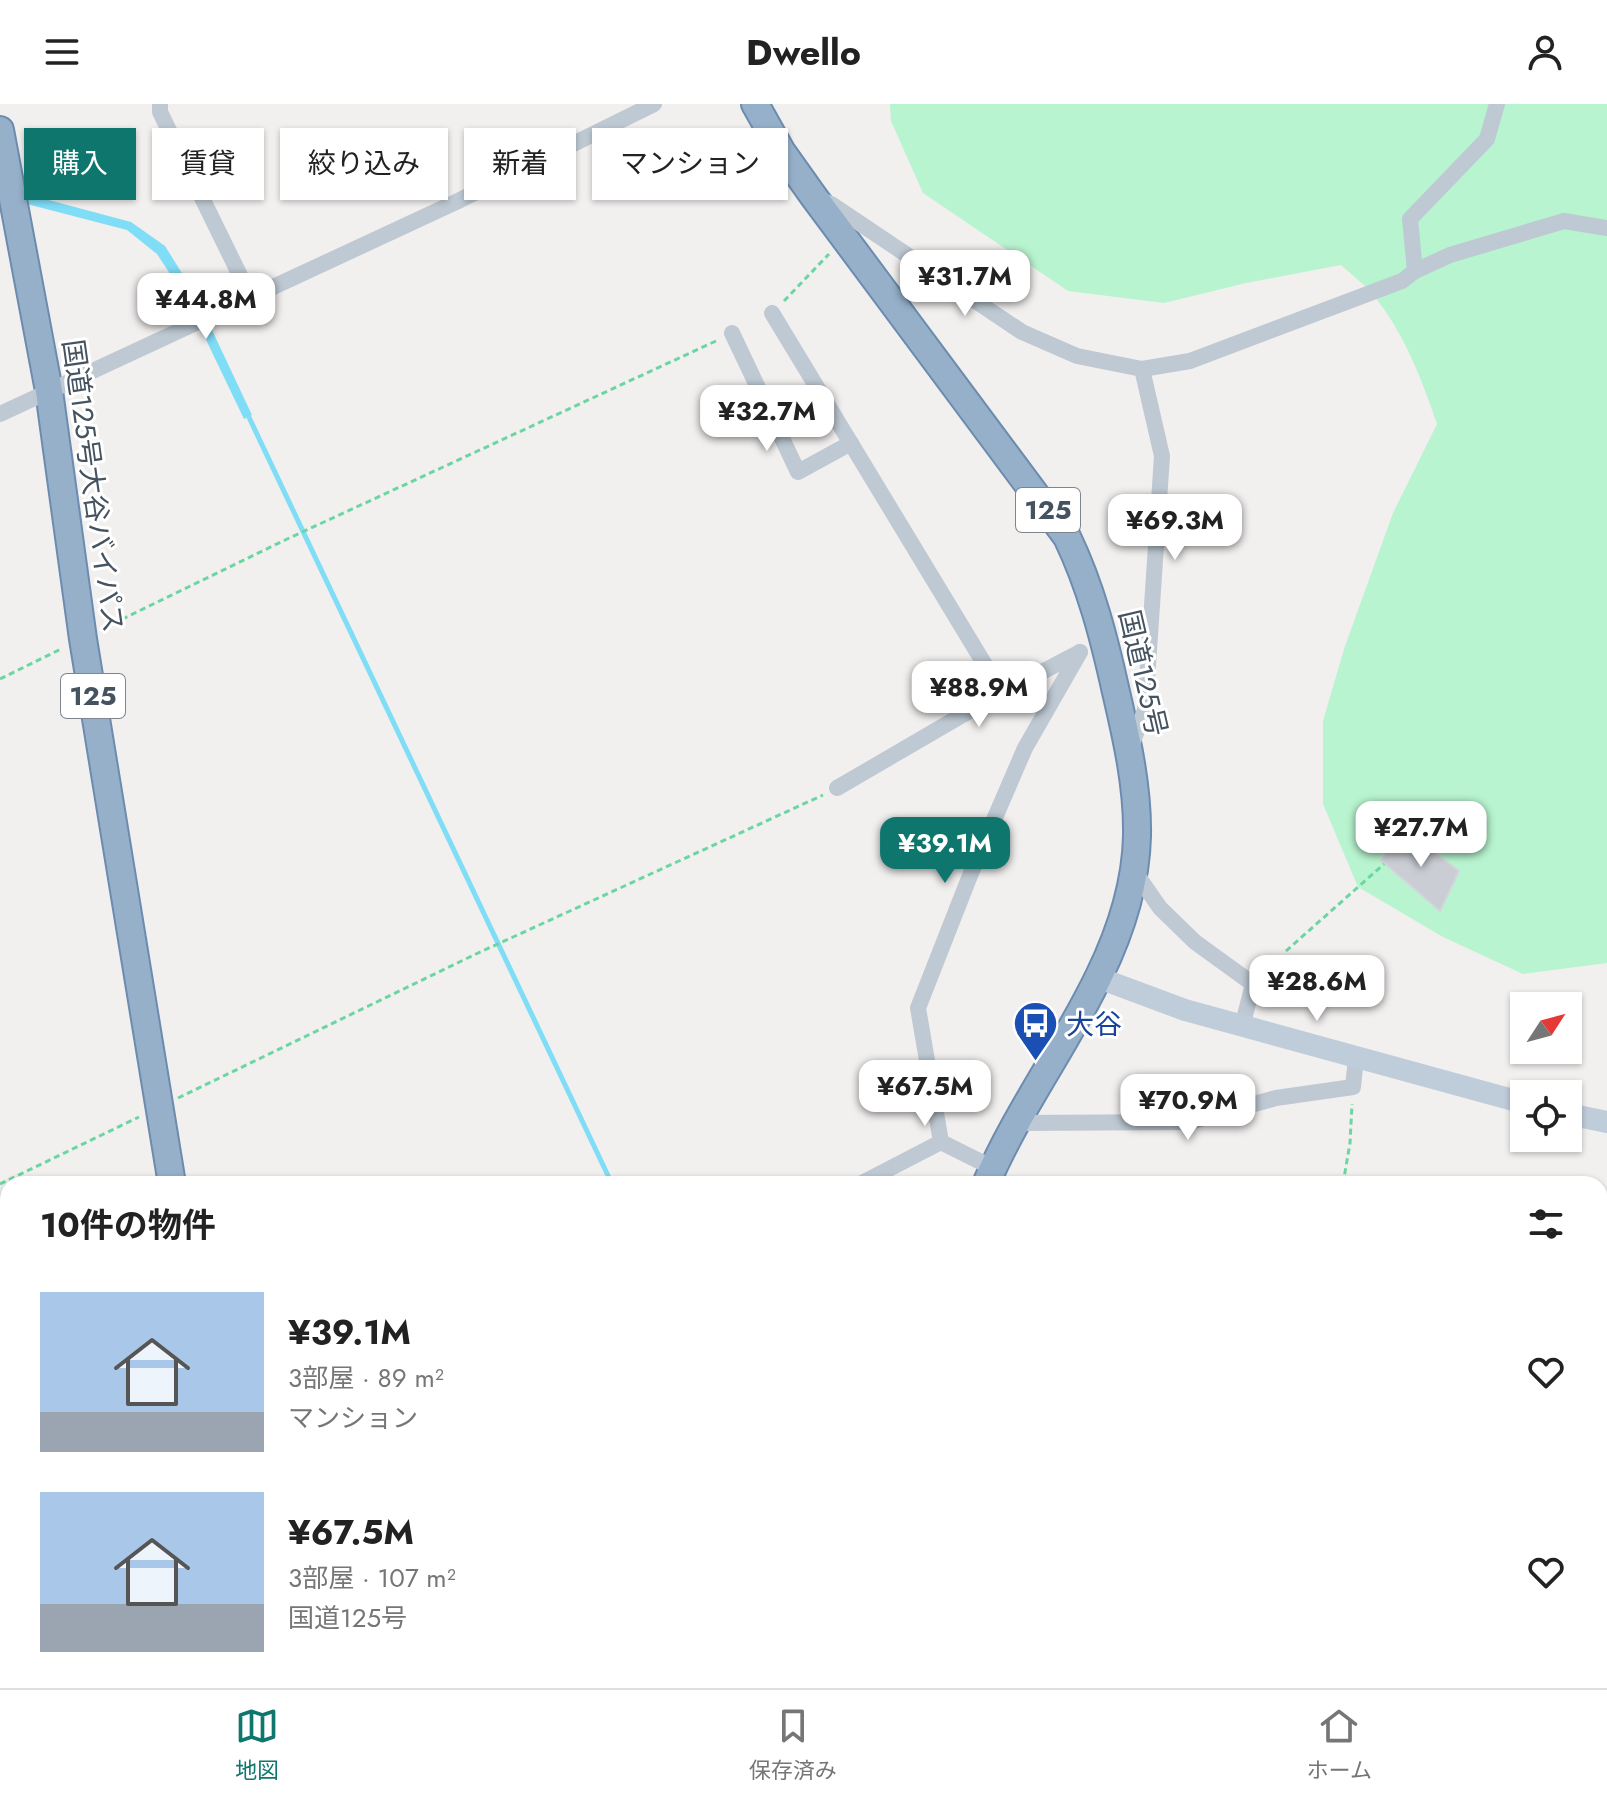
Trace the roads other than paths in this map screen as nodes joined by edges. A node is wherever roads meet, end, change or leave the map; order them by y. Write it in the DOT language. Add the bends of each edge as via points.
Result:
graph roads {
  1 [pos="160,104"];
  2 [pos="654,104"];
  3 [pos="755,104"];
  4 [pos="1497,104"];
  5 [pos="0,130"];
  6 [pos="814,197"];
  7 [pos="1607,228"];
  8 [pos="1415,271"];
  9 [pos="251,298"];
  10 [pos="772,313"];
  11 [pos="732,333"];
  12 [pos="1142,369"];
  13 [pos="49,391"];
  14 [pos="0,414"];
  15 [pos="851,443"];
  16 [pos="1104,639"];
  17 [pos="1080,652"];
  18 [pos="1002,693"];
  19 [pos="1129,753"];
  20 [pos="837,788"];
  21 [pos="1133,869"];
  22 [pos="1099,978"];
  23 [pos="1242,1027"];
  24 [pos="1356,1058"];
  25 [pos="1510,1099"];
  26 [pos="1582,1117"];
  27 [pos="1607,1122"];
  28 [pos="1017,1123"];
  29 [pos="941,1142"];
  30 [pos="171,1176"];
  31 [pos="875,1176"];
  32 [pos="990,1176"];
  1 -- 9 [label="street"];
  2 -- 9 [label="street"];
  3 -- 6 [label="highway, 国道125号 / 125"];
  4 -- 8 [label="street" via="1487,139 1410,219"];
  5 -- 13 [label="highway, 国道125号大谷バイパス / 125"];
  6 -- 12 [label="street" via="1022,332 1077,356"];
  6 -- 16 [label="highway, 国道125号 / 125" via="1067,537 1085,574"];
  7 -- 8 [label="street" via="1564,221 1450,255"];
  8 -- 12 [label="street" via="1402,281 1190,361"];
  9 -- 13 [label="street"];
  10 -- 15 [label="street"];
  11 -- 15 [label="street" via="798,472"];
  12 -- 19 [label="street" via="1162,456 1145,710"];
  13 -- 14 [label="street"];
  13 -- 30 [label="highway, 国道125号大谷バイパス / 125" via="83,639"];
  15 -- 18 [label="street"];
  16 -- 17 [label="street"];
  16 -- 19 [label="highway, 国道125号 / 125"];
  17 -- 18 [label="street"];
  17 -- 29 [label="street" via="1025,748 918,1008"];
  18 -- 20 [label="street"];
  19 -- 21 [label="highway, 国道125号 / 125" via="1136,800"];
  21 -- 22 [label="highway, 国道125号 / 125" via="1119,930"];
  21 -- 23 [label="street" via="1195,942 1253,984"];
  22 -- 23 [label="main road"];
  22 -- 28 [label="highway, 国道125号 / 125"];
  23 -- 24 [label="main road"];
  24 -- 25 [label="main road"];
  24 -- 28 [label="street" via="1353,1087 1276,1098 1189,1122"];
  26 -- 27 [label="main road"];
  28 -- 32 [label="highway, 国道125号 / 125"];
  29 -- 31 [label="street"];
  29 -- 32 [label="street"];
}
